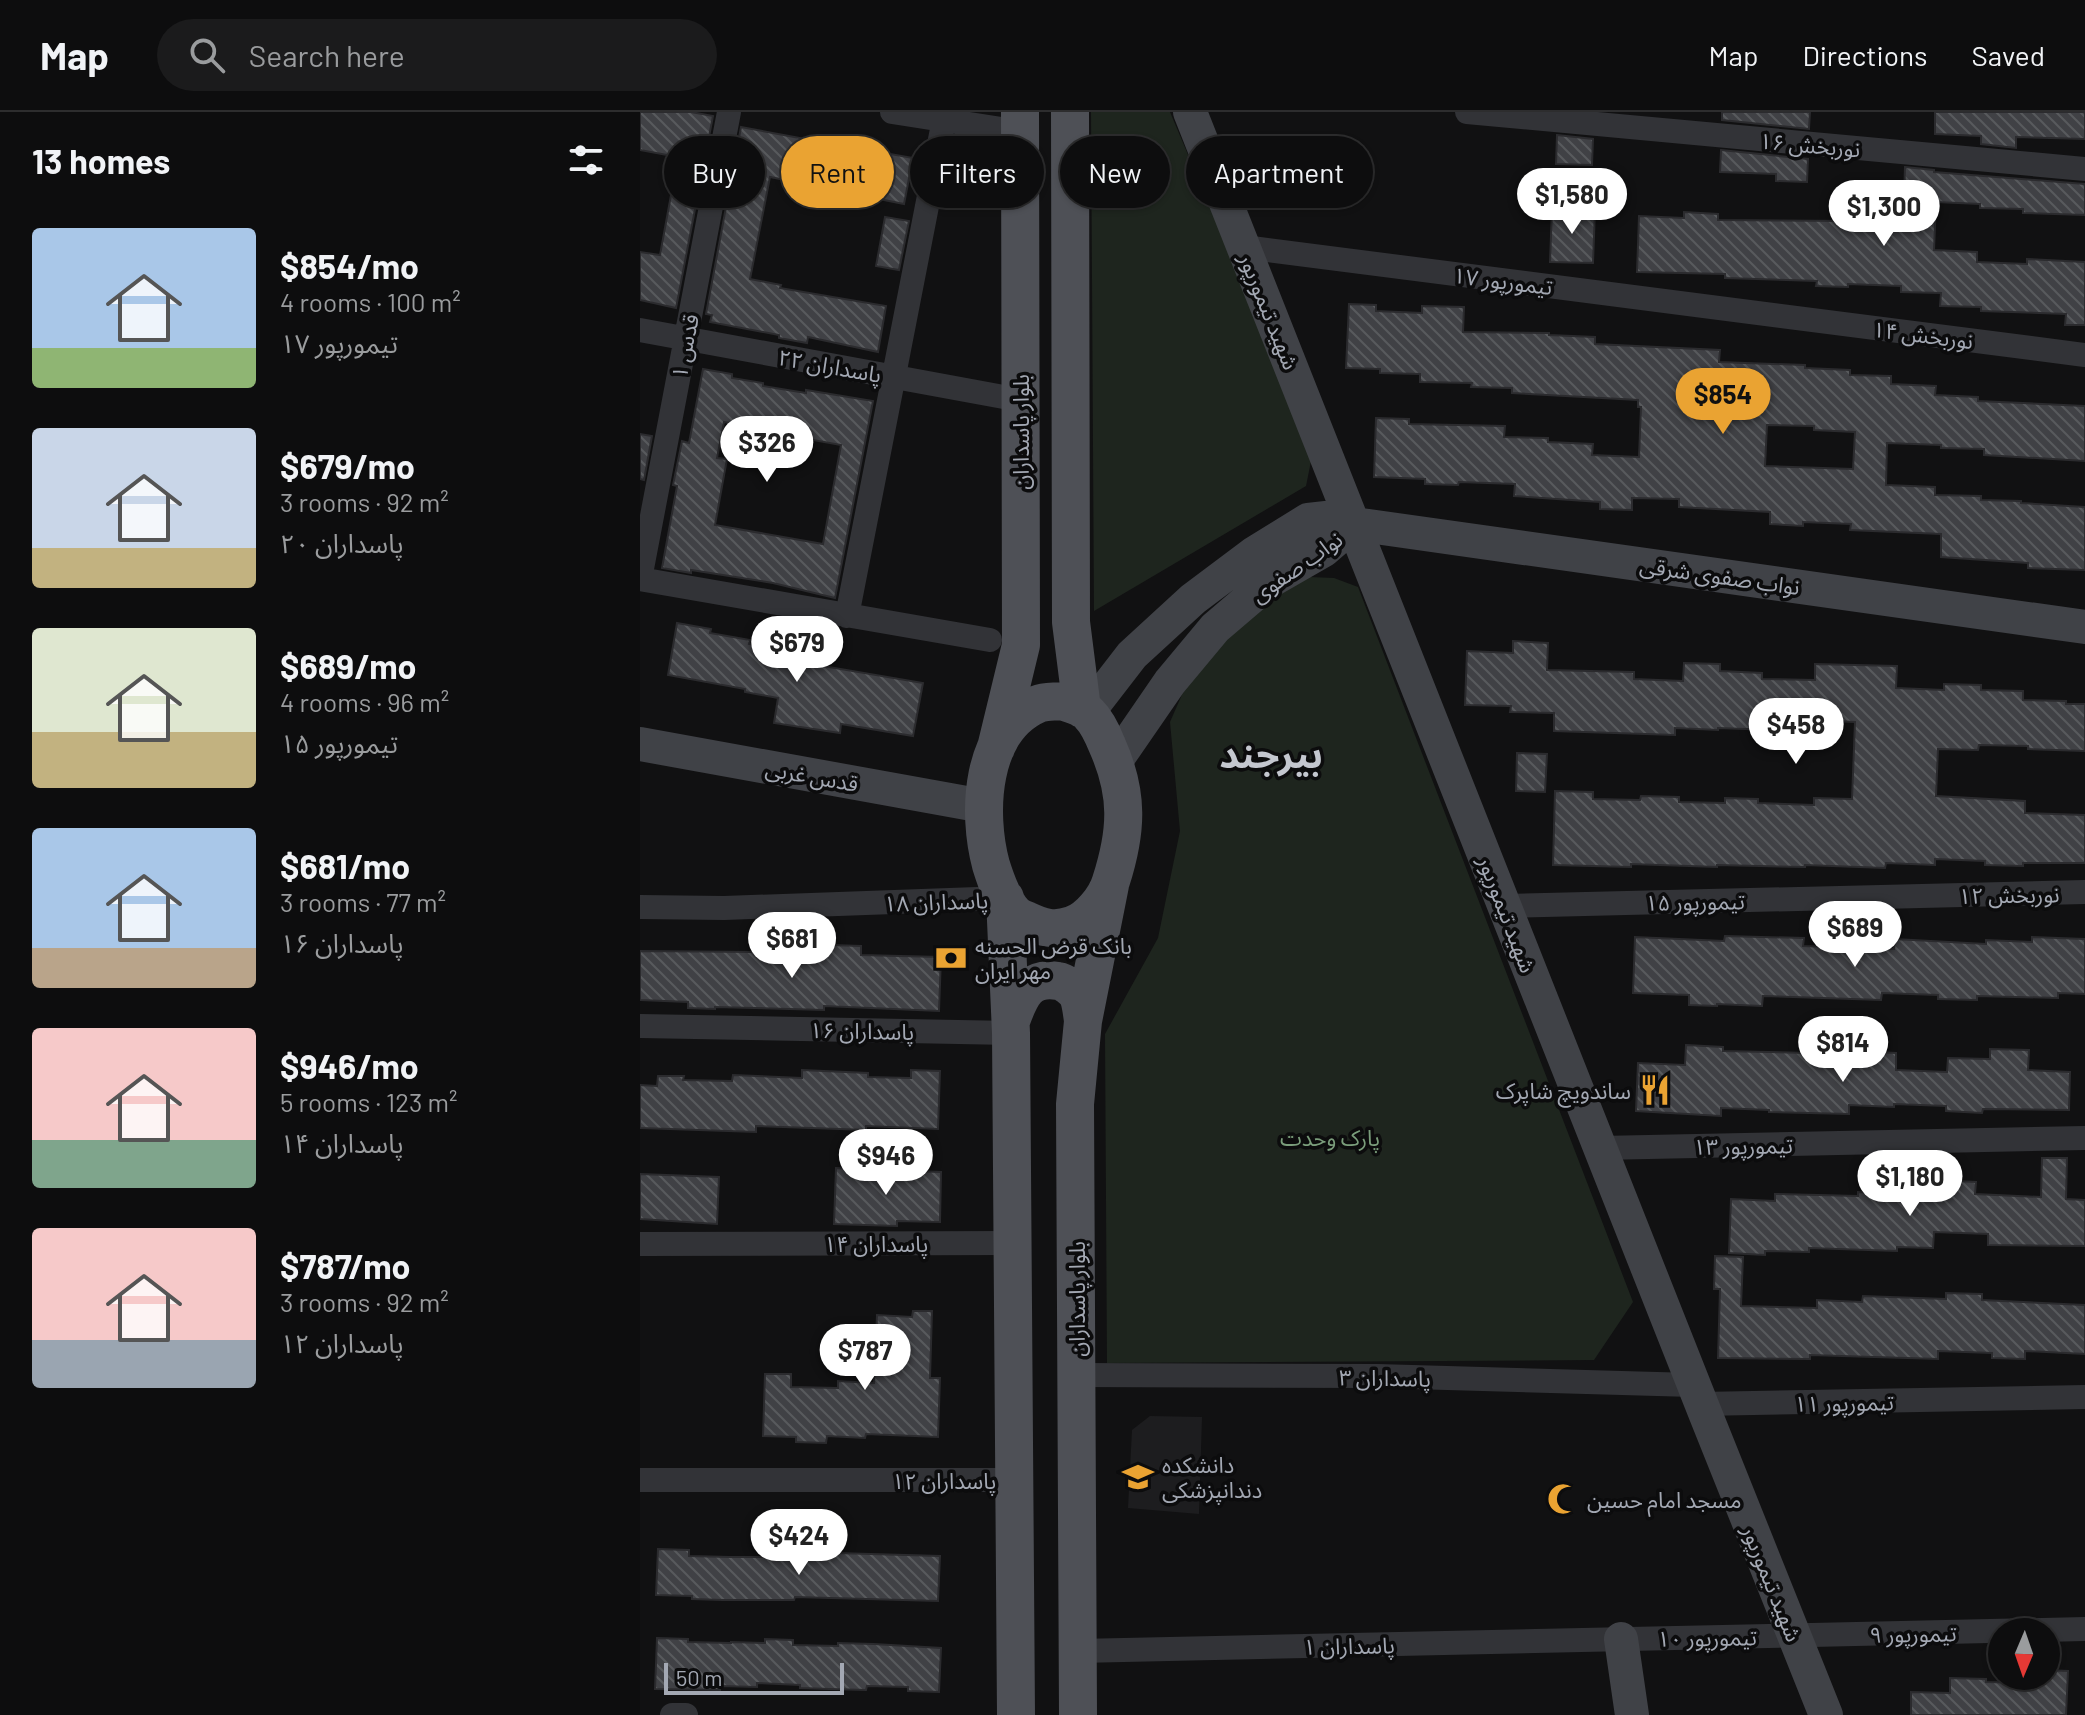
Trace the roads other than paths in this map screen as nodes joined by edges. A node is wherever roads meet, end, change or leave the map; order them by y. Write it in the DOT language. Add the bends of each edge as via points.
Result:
graph roads {
  1 [pos="729,112"];
  2 [pos="892,112"];
  3 [pos="1070,112"];
  4 [pos="1190,112"];
  5 [pos="1467,112"];
  6 [pos="944,119"];
  7 [pos="1020,122"];
  8 [pos="2085,169"];
  9 [pos="1244,247"];
  10 [pos="1761,313"];
  11 [pos="640,330"];
  12 [pos="686,339"];
  13 [pos="2085,355"];
  14 [pos="894,376"];
  15 [pos="1020,400"];
  16 [pos="1354,524"];
  17 [pos="640,579"];
  18 [pos="847,616"];
  19 [pos="2085,627"];
  20 [pos="990,640"];
  21 [pos="1085,710"];
  22 [pos="640,744"];
  23 [pos="996,748"];
  24 [pos="1115,762"];
  25 [pos="983,806"];
  26 [pos="1110,885"];
  27 [pos="2085,892"];
  28 [pos="1886,897"];
  29 [pos="1005,898"];
  30 [pos="1505,906"];
  31 [pos="640,907"];
  32 [pos="1083,1021"];
  33 [pos="640,1026"];
  34 [pos="1011,1027"];
  35 [pos="2085,1138"];
  36 [pos="1600,1148"];
  37 [pos="1013,1243"];
  38 [pos="640,1244"];
  39 [pos="1076,1375"];
  40 [pos="1697,1395"];
  41 [pos="2085,1397"];
  42 [pos="640,1480"];
  43 [pos="1014,1480"];
  44 [pos="2060,1629"];
  45 [pos="2085,1629"];
  46 [pos="1988,1631"];
  47 [pos="1794,1635"];
  48 [pos="1621,1639"];
  49 [pos="1078,1651"];
  50 [pos="672,1715"];
  51 [pos="686,1715"];
  52 [pos="1016,1715"];
  53 [pos="1078,1715"];
  54 [pos="1632,1715"];
  55 [pos="1826,1715"];
  1 -- 12 [label="street, قدس ۱"];
  2 -- 6 [label="street"];
  3 -- 21 [label="main road" via="1071,622"];
  4 -- 9 [label="street, شهید تیمورپور"];
  5 -- 8 [label="street, نوربخش ۱۶"];
  6 -- 7 [label="street"];
  6 -- 14 [label="street"];
  7 -- 15 [label="main road, بلوار پاسداران"];
  9 -- 10 [label="street, تیمورپور ۱۷"];
  9 -- 16 [label="street, شهید تیمورپور"];
  10 -- 13 [label="street, نوربخش ۱۴"];
  11 -- 12 [label="street, پاسداران ۲۲"];
  12 -- 14 [label="street, پاسداران ۲۲"];
  12 -- 17 [label="street, قدس ۱"];
  14 -- 15 [label="street, پاسداران ۲۲"];
  14 -- 18 [label="street"];
  15 -- 23 [label="main road, بلوار پاسداران" via="1021,645"];
  16 -- 19 [label="street, نواب صفوی شرقی"];
  16 -- 21 [label="street, نواب صفوی" via="1308,520 1253,554 1132,655"];
  16 -- 24 [label="street, نواب صفوی" via="1324,550 1270,581 1215,628"];
  16 -- 30 [label="street, شهید تیمورپور"];
  17 -- 18 [label="street"];
  18 -- 20 [label="street"];
  21 -- 23 [label="main road" via="1062,701 1040,702 1007,727"];
  21 -- 24 [label="main road"];
  22 -- 25 [label="street, قدس غربی"];
  23 -- 25 [label="main road"];
  24 -- 26 [label="main road" via="1124,803 1123,828"];
  25 -- 29 [label="main road" via="985,843"];
  26 -- 29 [label="main road" via="1082,922 1059,929 1042,928 1016,915"];
  26 -- 32 [label="main road, بلوار پاسداران"];
  27 -- 28 [label="street, نوربخش ۱۲"];
  28 -- 30 [label="street, تیمورپور ۱۵"];
  29 -- 31 [label="street, پاسداران ۱۸"];
  29 -- 34 [label="main road"];
  30 -- 36 [label="street, شهید تیمورپور"];
  32 -- 34 [label="main road" via="1078,996 1064,982 1046,979 1031,985 1018,1001"];
  32 -- 39 [label="main road, بلوار پاسداران" via="1075,1104"];
  33 -- 34 [label="street, پاسداران ۱۶"];
  34 -- 37 [label="main road"];
  35 -- 36 [label="street, تیمورپور ۱۳"];
  36 -- 40 [label="street, شهید تیمورپور"];
  37 -- 38 [label="street, پاسداران ۱۴"];
  37 -- 43 [label="main road"];
  39 -- 40 [label="street, پاسداران ۳" via="1377,1376"];
  39 -- 49 [label="main road, بلوار پاسداران"];
  40 -- 41 [label="street, تیمورپور ۱۱"];
  40 -- 47 [label="street, شهید تیمورپور"];
  42 -- 43 [label="street, پاسداران ۱۲"];
  43 -- 52 [label="main road"];
  44 -- 45 [label="street, تیمورپور ۹"];
  46 -- 47 [label="street, تیمورپور ۹"];
  47 -- 48 [label="street, تیمورپور ۱۰"];
  47 -- 55 [label="street, شهید تیمورپور"];
  48 -- 49 [label="street, پاسداران ۱"];
  48 -- 54 [label="street"];
  49 -- 53 [label="main road, بلوار پاسداران"];
  50 -- 51 [label="street"];
}
